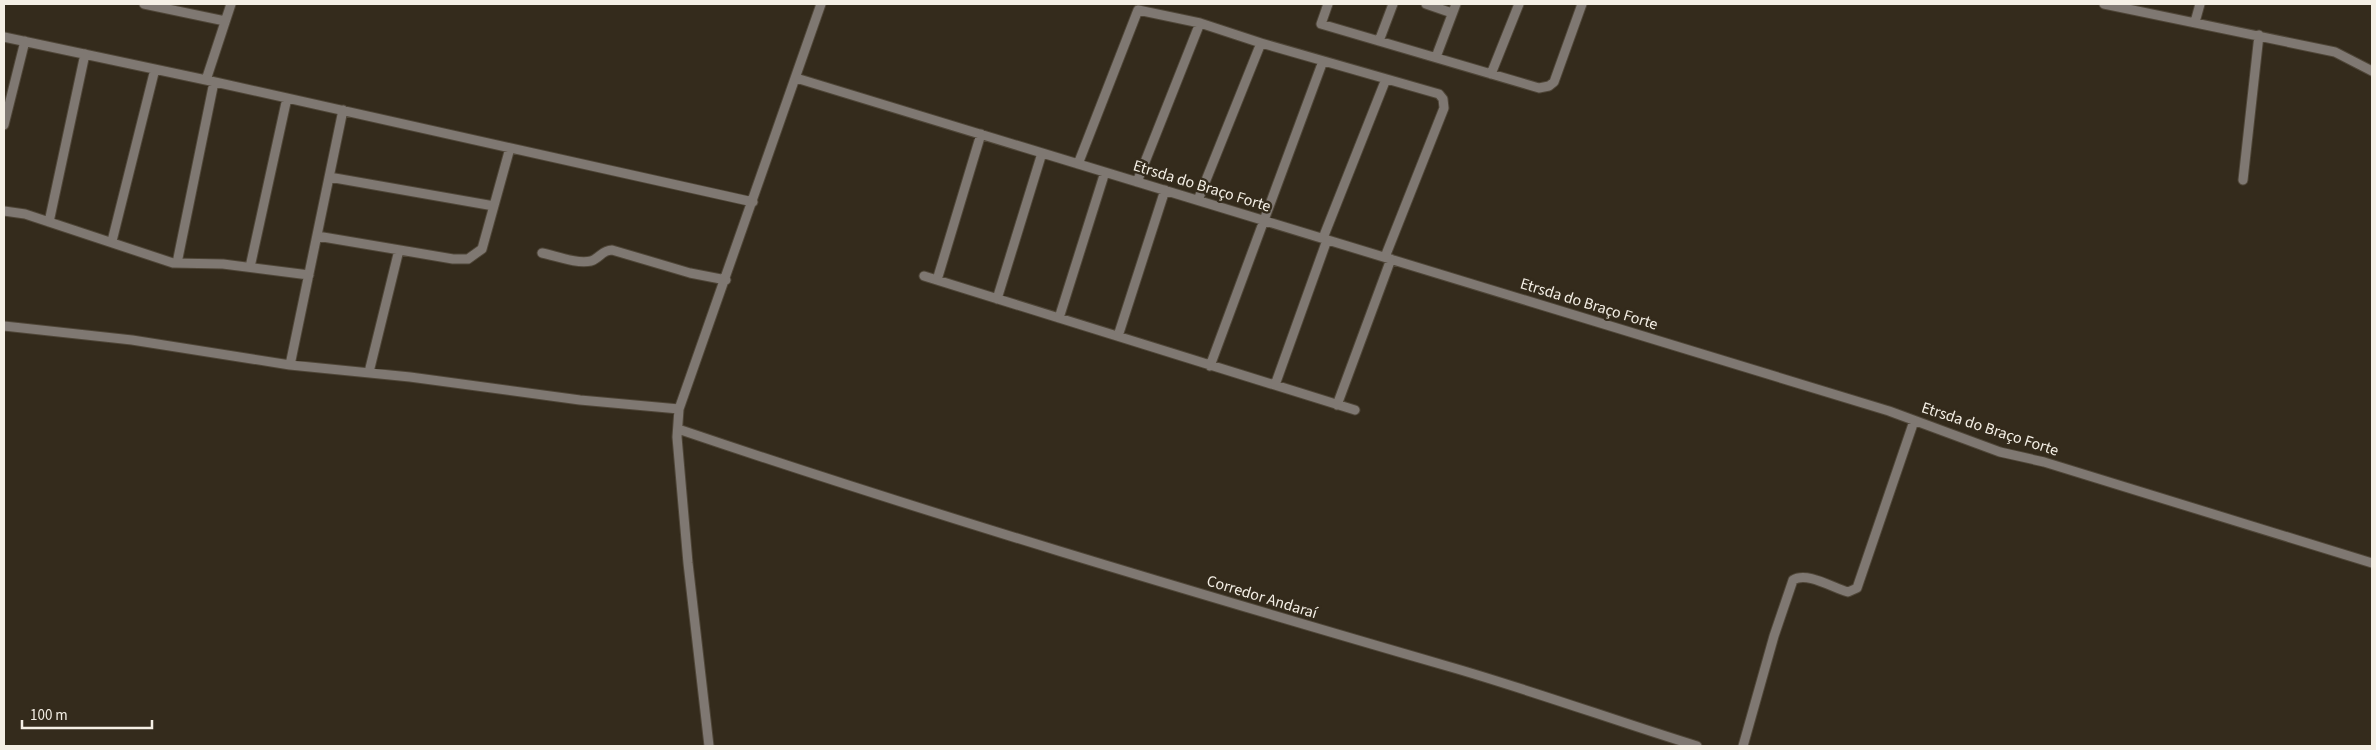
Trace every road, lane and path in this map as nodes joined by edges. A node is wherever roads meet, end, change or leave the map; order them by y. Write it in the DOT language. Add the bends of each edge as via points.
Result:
graph roads {
  1 [pos="144,4"];
  2 [pos="230,4"];
  3 [pos="821,4"];
  4 [pos="1328,4"];
  5 [pos="1393,4"];
  6 [pos="1426,4"];
  7 [pos="1519,4"];
  8 [pos="1582,4"];
  9 [pos="2104,4"];
  10 [pos="2200,4"];
  11 [pos="1139,7"];
  12 [pos="2139,7"];
  13 [pos="1454,8"];
  14 [pos="225,21"];
  15 [pos="2195,22"];
  16 [pos="1200,23"];
  17 [pos="2259,35"];
  18 [pos="4,37"];
  19 [pos="1379,41"];
  20 [pos="25,42"];
  21 [pos="1260,43"];
  22 [pos="85,54"];
  23 [pos="1436,57"];
  24 [pos="1323,61"];
  25 [pos="155,69"];
  26 [pos="2372,71"];
  27 [pos="1491,74"];
  28 [pos="796,78"];
  29 [pos="1386,79"];
  30 [pos="210,81"];
  31 [pos="287,98"];
  32 [pos="343,110"];
  33 [pos="4,125"];
  34 [pos="981,134"];
  35 [pos="510,148"];
  36 [pos="1042,153"];
  37 [pos="1078,164"];
  38 [pos="1105,172"];
  39 [pos="329,177"];
  40 [pos="2243,180"];
  41 [pos="1137,182"];
  42 [pos="1164,190"];
  43 [pos="1198,200"];
  44 [pos="753,202"];
  45 [pos="494,206"];
  46 [pos="4,211"];
  47 [pos="1264,220"];
  48 [pos="49,222"];
  49 [pos="317,236"];
  50 [pos="1325,239"];
  51 [pos="112,241"];
  52 [pos="399,250"];
  53 [pos="542,253"];
  54 [pos="1388,258"];
  55 [pos="177,263"];
  56 [pos="250,267"];
  57 [pos="309,275"];
  58 [pos="924,276"];
  59 [pos="726,280"];
  60 [pos="937,280"];
  61 [pos="998,299"];
  62 [pos="1059,318"];
  63 [pos="4,326"];
  64 [pos="1118,336"];
  65 [pos="290,365"];
  66 [pos="1210,366"];
  67 [pos="370,372"];
  68 [pos="1275,385"];
  69 [pos="1337,405"];
  70 [pos="679,408"];
  71 [pos="1354,410"];
  72 [pos="1914,421"];
  73 [pos="678,429"];
  74 [pos="2372,564"];
  75 [pos="709,746"];
  76 [pos="1697,746"];
  77 [pos="1743,746"];
  1 -- 14 [label="street"];
  2 -- 14 [label="street"];
  3 -- 28 [label="street"];
  4 -- 19 [label="street" via="1321,24"];
  5 -- 19 [label="street"];
  6 -- 13 [label="street"];
  7 -- 27 [label="street"];
  8 -- 27 [label="street" via="1554,82 1549,86 1539,88"];
  9 -- 12 [label="street"];
  10 -- 15 [label="street"];
  11 -- 16 [label="street"];
  11 -- 37 [label="street"];
  12 -- 15 [label="street"];
  13 -- 23 [label="street"];
  14 -- 30 [label="street"];
  15 -- 17 [label="street"];
  16 -- 21 [label="street"];
  16 -- 41 [label="street"];
  17 -- 26 [label="street" via="2335,52"];
  17 -- 40 [label="street"];
  18 -- 20 [label="street"];
  19 -- 23 [label="street"];
  20 -- 22 [label="street"];
  20 -- 33 [label="street"];
  21 -- 24 [label="street"];
  21 -- 43 [label="street"];
  22 -- 25 [label="street"];
  22 -- 48 [label="street"];
  23 -- 27 [label="street"];
  24 -- 29 [label="street"];
  24 -- 47 [label="street"];
  25 -- 30 [label="street"];
  25 -- 51 [label="street"];
  28 -- 34 [label="street, Etrsda do Braço Forte"];
  28 -- 44 [label="street"];
  29 -- 50 [label="street"];
  29 -- 54 [label="street" via="1439,94 1444,108"];
  30 -- 31 [label="street"];
  30 -- 55 [label="street"];
  31 -- 32 [label="street"];
  31 -- 56 [label="street"];
  32 -- 35 [label="street"];
  32 -- 39 [label="street"];
  34 -- 36 [label="street, Etrsda do Braço Forte"];
  34 -- 60 [label="street"];
  35 -- 44 [label="street"];
  35 -- 45 [label="street"];
  36 -- 37 [label="street, Etrsda do Braço Forte"];
  36 -- 61 [label="street"];
  37 -- 38 [label="street, Etrsda do Braço Forte"];
  38 -- 41 [label="street, Etrsda do Braço Forte"];
  38 -- 62 [label="street"];
  39 -- 45 [label="street"];
  39 -- 49 [label="street"];
  41 -- 42 [label="street, Etrsda do Braço Forte"];
  42 -- 43 [label="street, Etrsda do Braço Forte"];
  42 -- 64 [label="street"];
  43 -- 47 [label="street, Etrsda do Braço Forte"];
  44 -- 59 [label="street"];
  45 -- 52 [label="street" via="482,249 468,259"];
  46 -- 48 [label="street"];
  47 -- 50 [label="street, Etrsda do Braço Forte"];
  47 -- 66 [label="street"];
  48 -- 51 [label="street"];
  49 -- 52 [label="street"];
  49 -- 57 [label="street"];
  50 -- 54 [label="street, Etrsda do Braço Forte"];
  50 -- 68 [label="street"];
  51 -- 55 [label="street"];
  52 -- 67 [label="street"];
  53 -- 59 [label="street" via="585,261 612,250"];
  54 -- 69 [label="street"];
  54 -- 72 [label="street, Etrsda do Braço Forte"];
  55 -- 56 [label="street"];
  56 -- 57 [label="street"];
  57 -- 65 [label="street"];
  58 -- 60 [label="street"];
  59 -- 70 [label="street"];
  60 -- 61 [label="street"];
  61 -- 62 [label="street"];
  62 -- 64 [label="street"];
  63 -- 65 [label="street" via="132,340"];
  64 -- 66 [label="street"];
  65 -- 67 [label="street"];
  66 -- 68 [label="street"];
  67 -- 70 [label="street" via="519,393"];
  68 -- 69 [label="street"];
  69 -- 71 [label="street"];
  70 -- 73 [label="street"];
  72 -- 74 [label="street, Etrsda do Braço Forte" via="2000,452 2044,462"];
  72 -- 77 [label="street" via="1856,588 1848,592 1810,578 1793,580"];
  73 -- 75 [label="street" via="688,563"];
  73 -- 76 [label="street, Corredor Andaraí" via="818,476 1350,640 1449,667"];
}
